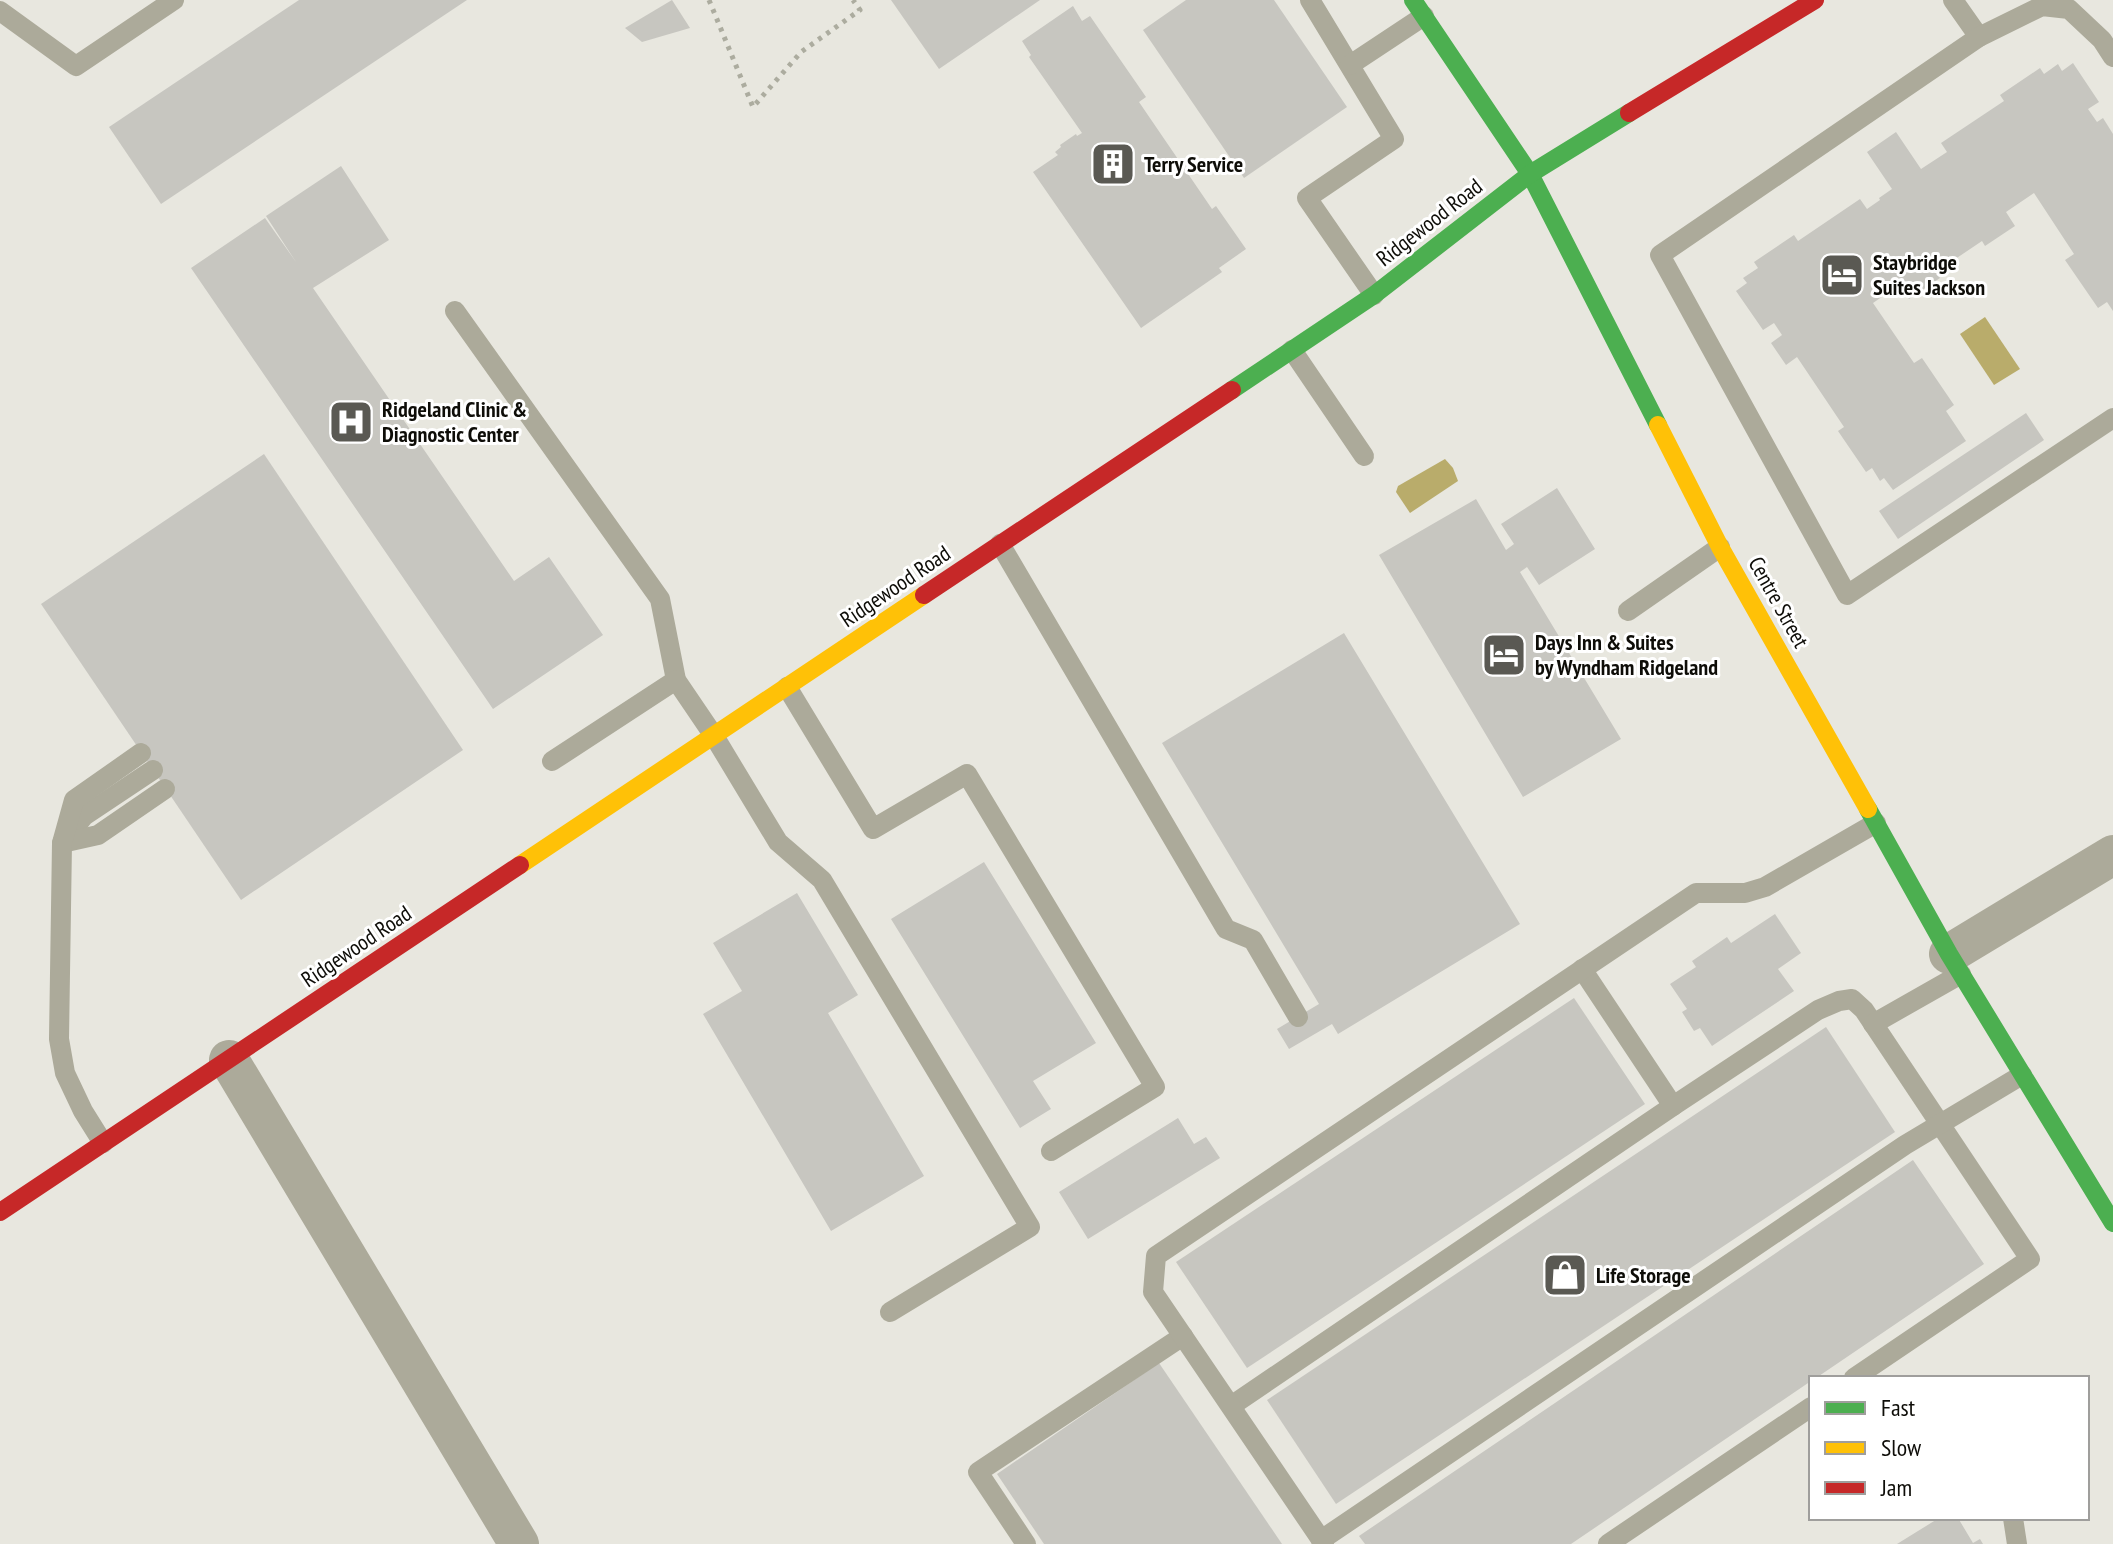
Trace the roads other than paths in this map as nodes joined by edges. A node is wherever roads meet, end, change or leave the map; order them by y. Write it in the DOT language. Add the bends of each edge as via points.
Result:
graph roads {
  1 [pos="174,0"];
  2 [pos="1310,0"];
  3 [pos="1815,0"];
  4 [pos="1953,0"];
  5 [pos="1418,8"];
  6 [pos="0,11"];
  7 [pos="1979,37"];
  8 [pos="2113,57"];
  9 [pos="1350,65"];
  10 [pos="1530,174"];
  11 [pos="1374,295"];
  12 [pos="455,311"];
  13 [pos="1292,350"];
  14 [pos="2113,418"];
  15 [pos="1364,456"];
  16 [pos="1000,544"];
  17 [pos="1720,547"];
  18 [pos="1628,611"];
  19 [pos="676,680"];
  20 [pos="787,687"];
  21 [pos="714,736"];
  22 [pos="147,761"];
  23 [pos="552,761"];
  24 [pos="165,789"];
  25 [pos="1876,823"];
  26 [pos="62,843"];
  27 [pos="2113,855"];
  28 [pos="1955,964"];
  29 [pos="1582,969"];
  30 [pos="1298,1017"];
  31 [pos="1873,1024"];
  32 [pos="229,1060"];
  33 [pos="2022,1075"];
  34 [pos="1673,1106"];
  35 [pos="1940,1125"];
  36 [pos="103,1143"];
  37 [pos="1051,1151"];
  38 [pos="0,1212"];
  39 [pos="2113,1223"];
  40 [pos="890,1312"];
  41 [pos="1183,1336"];
  42 [pos="1857,1376"];
  43 [pos="1231,1406"];
  44 [pos="1809,1408"];
  45 [pos="2013,1520"];
  46 [pos="1322,1542"];
  47 [pos="519,1544"];
  48 [pos="1026,1544"];
  49 [pos="1608,1544"];
  50 [pos="2017,1544"];
  1 -- 6 [label="lane" via="76,66"];
  2 -- 9 [label="lane"];
  3 -- 10 [label="street, Ridgewood Road"];
  4 -- 7 [label="lane"];
  5 -- 9 [label="lane"];
  5 -- 10 [label="street, Centre Street"];
  7 -- 8 [label="lane" via="2042,6 2069,9"];
  7 -- 14 [label="lane" via="1660,255 1847,595"];
  9 -- 11 [label="lane" via="1394,139 1307,198"];
  10 -- 11 [label="street, Ridgewood Road"];
  10 -- 17 [label="street, Centre Street"];
  11 -- 13 [label="street, Ridgewood Road"];
  12 -- 19 [label="lane" via="660,599"];
  13 -- 15 [label="lane"];
  13 -- 16 [label="street, Ridgewood Road"];
  16 -- 20 [label="street, Ridgewood Road"];
  16 -- 30 [label="lane" via="1226,929 1253,940"];
  17 -- 18 [label="lane"];
  17 -- 25 [label="street, Centre Street"];
  19 -- 21 [label="lane"];
  19 -- 23 [label="lane"];
  20 -- 21 [label="street, Ridgewood Road"];
  20 -- 37 [label="lane" via="873,829 967,774 1155,1087"];
  21 -- 32 [label="street, Ridgewood Road"];
  21 -- 40 [label="lane" via="778,842 822,880 1030,1227"];
  22 -- 26 [label="lane" via="74,800"];
  24 -- 26 [label="lane" via="98,835"];
  25 -- 28 [label="street, Centre Street"];
  25 -- 29 [label="lane" via="1765,887 1745,893 1696,893"];
  26 -- 36 [label="lane" via="59,1039 65,1073"];
  27 -- 28 [label="street"];
  28 -- 31 [label="lane"];
  28 -- 33 [label="street, Centre Street"];
  29 -- 34 [label="lane"];
  29 -- 41 [label="lane" via="1156,1256 1153,1292"];
  31 -- 34 [label="lane" via="1852,999 1839,1001"];
  31 -- 35 [label="lane"];
  32 -- 36 [label="street, Ridgewood Road"];
  32 -- 47 [label="street"];
  33 -- 35 [label="lane"];
  33 -- 39 [label="street, Centre Street"];
  34 -- 43 [label="lane"];
  35 -- 42 [label="lane" via="2030,1259"];
  35 -- 46 [label="lane"];
  36 -- 38 [label="street, Ridgewood Road"];
  41 -- 43 [label="lane"];
  41 -- 48 [label="lane" via="978,1472"];
  43 -- 46 [label="lane"];
  44 -- 49 [label="lane"];
  45 -- 50 [label="lane"];
}
